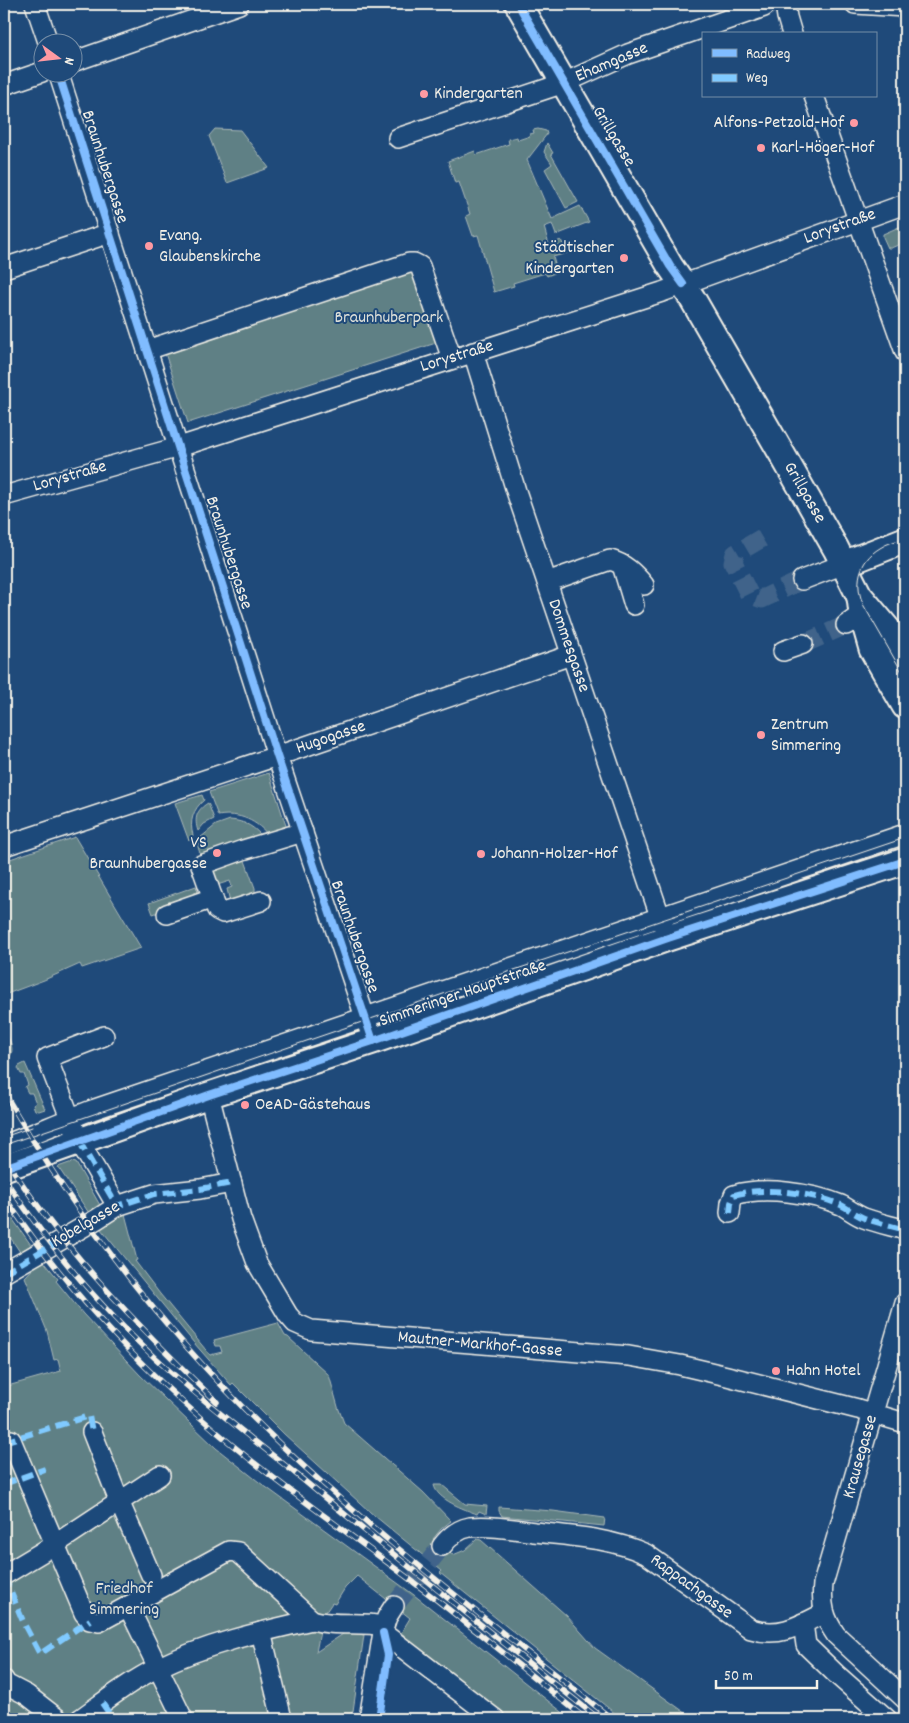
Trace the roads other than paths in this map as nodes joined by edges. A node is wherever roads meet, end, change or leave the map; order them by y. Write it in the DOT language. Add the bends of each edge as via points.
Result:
graph roads {
  1 [pos="35,4"];
  2 [pos="239,4"];
  3 [pos="518,4"];
  4 [pos="767,4"];
  5 [pos="785,4"];
  6 [pos="855,4"];
  7 [pos="905,7"];
  8 [pos="45,32"];
  9 [pos="791,32"];
  10 [pos="82,59"];
  11 [pos="32,75"];
  12 [pos="61,82"];
  13 [pos="564,83"];
  14 [pos="4,85"];
  15 [pos="815,98"];
  16 [pos="398,138"];
  17 [pos="905,204"];
  18 [pos="858,221"];
  19 [pos="110,232"];
  20 [pos="4,268"];
  21 [pos="683,284"];
  22 [pos="147,350"];
  23 [pos="473,352"];
  24 [pos="905,352"];
  25 [pos="452,359"];
  26 [pos="179,447"];
  27 [pos="4,496"];
  28 [pos="905,540"];
  29 [pos="844,564"];
  30 [pos="609,567"];
  31 [pos="802,580"];
  32 [pos="547,582"];
  33 [pos="644,585"];
  34 [pos="634,605"];
  35 [pos="861,611"];
  36 [pos="803,644"];
  37 [pos="783,651"];
  38 [pos="571,655"];
  39 [pos="905,658"];
  40 [pos="905,677"];
  41 [pos="905,706"];
  42 [pos="277,756"];
  43 [pos="303,832"];
  44 [pos="905,834"];
  45 [pos="4,846"];
  46 [pos="905,861"];
  47 [pos="213,898"];
  48 [pos="261,901"];
  49 [pos="167,914"];
  50 [pos="664,928"];
  51 [pos="365,1017"];
  52 [pos="104,1036"];
  53 [pos="373,1041"];
  54 [pos="209,1095"];
  55 [pos="70,1118"];
  56 [pos="4,1137"];
  57 [pos="79,1141"];
  58 [pos="4,1145"];
  59 [pos="4,1168"];
  60 [pos="232,1183"];
  61 [pos="117,1206"];
  62 [pos="730,1213"];
  63 [pos="905,1230"];
  64 [pos="4,1273"];
  65 [pos="905,1302"];
  66 [pos="873,1413"];
  67 [pos="905,1423"];
  68 [pos="92,1432"];
  69 [pos="11,1440"];
  70 [pos="160,1475"];
  71 [pos="119,1501"];
  72 [pos="54,1545"];
  73 [pos="442,1546"];
  74 [pos="4,1575"];
  75 [pos="151,1575"];
  76 [pos="128,1606"];
  77 [pos="394,1606"];
  78 [pos="824,1613"];
  79 [pos="312,1620"];
  80 [pos="803,1623"];
  81 [pos="384,1629"];
  82 [pos="261,1632"];
  83 [pos="158,1668"];
  84 [pos="4,1680"];
  85 [pos="905,1699"];
  86 [pos="58,1719"];
  87 [pos="80,1719"];
  88 [pos="182,1719"];
  89 [pos="282,1719"];
  90 [pos="369,1719"];
  91 [pos="495,1719"];
  92 [pos="887,1719"];
  1 -- 8 [label="street"];
  2 -- 10 [label="street"];
  3 -- 13 [label="main road, Grillgasse"];
  4 -- 13 [label="street, Ehamgasse" via="628,54"];
  5 -- 9 [label="street"];
  6 -- 7 [label="street"];
  11 -- 14 [label="street"];
  12 -- 19 [label="street, Braunhubergasse"];
  13 -- 16 [label="street, Ehamgasse"];
  13 -- 21 [label="main road, Grillgasse"];
  15 -- 18 [label="street"];
  17 -- 18 [label="street, Lorystraße"];
  18 -- 21 [label="street, Lorystraße"];
  18 -- 24 [label="street"];
  19 -- 20 [label="street"];
  19 -- 22 [label="street, Braunhubergasse"];
  21 -- 23 [label="street, Lorystraße"];
  21 -- 29 [label="main road, Grillgasse"];
  22 -- 25 [label="street" via="414,263 420,266"];
  22 -- 26 [label="street, Braunhubergasse"];
  23 -- 25 [label="street, Lorystraße"];
  23 -- 32 [label="street, Dommesgasse" via="520,478"];
  25 -- 26 [label="street, Lorystraße"];
  26 -- 27 [label="street, Lorystraße"];
  26 -- 42 [label="street, Braunhubergasse"];
  28 -- 29 [label="main road"];
  29 -- 31 [label="street"];
  29 -- 35 [label="main road, Grillgasse"];
  30 -- 32 [label="street"];
  30 -- 33 [label="street" via="631,569"];
  30 -- 34 [label="street"];
  32 -- 38 [label="street, Dommesgasse"];
  35 -- 39 [label="main road, Grillgasse" via="890,632"];
  35 -- 40 [label="street, Grillgasse"];
  35 -- 41 [label="main road, Grillgasse" via="872,649"];
  36 -- 37 [label="street"];
  38 -- 42 [label="street, Hugogasse"];
  38 -- 50 [label="street, Dommesgasse"];
  42 -- 43 [label="street, Braunhubergasse"];
  42 -- 45 [label="street, Hugogasse"];
  43 -- 47 [label="street" via="201,865"];
  43 -- 51 [label="street, Braunhubergasse"];
  44 -- 50 [label="street"];
  46 -- 50 [label="main road, Simmeringer Hauptstraße"];
  47 -- 48 [label="street" via="217,910 223,914"];
  47 -- 49 [label="street"];
  50 -- 51 [label="street"];
  50 -- 53 [label="main road, Simmeringer Hauptstraße"];
  51 -- 53 [label="street, Braunhubergasse"];
  51 -- 55 [label="street"];
  52 -- 55 [label="street" via="47,1058"];
  53 -- 54 [label="main road, Simmeringer Hauptstraße"];
  54 -- 57 [label="main road, Simmeringer Hauptstraße"];
  54 -- 60 [label="street, Mautner-Markhof-Gasse"];
  55 -- 56 [label="street"];
  55 -- 57 [label="street"];
  55 -- 58 [label="street"];
  57 -- 59 [label="main road, Simmeringer Hauptstraße"];
  57 -- 61 [label="street"];
  60 -- 61 [label="street, Kobelgasse" via="154,1194"];
  60 -- 66 [label="street, Mautner-Markhof-Gasse" via="257,1263 295,1323 311,1330 629,1356 680,1365"];
  61 -- 64 [label="street, Kobelgasse"];
  62 -- 63 [label="street" via="734,1195 743,1192 803,1194 840,1205 863,1218"];
  65 -- 66 [label="street, Krausegasse"];
  66 -- 67 [label="street, Mautner-Markhof-Gasse"];
  66 -- 78 [label="street, Krausegasse" via="824,1584"];
  68 -- 71 [label="street"];
  69 -- 72 [label="street"];
  70 -- 71 [label="street"];
  71 -- 72 [label="street"];
  71 -- 75 [label="street"];
  72 -- 74 [label="street"];
  72 -- 76 [label="street" via="90,1620 99,1622"];
  73 -- 80 [label="street, Rappachgasse" via="450,1536 470,1527 608,1541 646,1554 751,1629 773,1633"];
  76 -- 79 [label="street" via="229,1551 238,1552"];
  76 -- 83 [label="street"];
  77 -- 81 [label="street"];
  78 -- 80 [label="street, Rappachgasse"];
  78 -- 85 [label="street" via="828,1625 849,1648"];
  79 -- 81 [label="street" via="321,1623 369,1623"];
  79 -- 82 [label="street"];
  80 -- 92 [label="street" via="806,1645"];
  81 -- 90 [label="street"];
  81 -- 91 [label="street"];
  82 -- 83 [label="street" via="200,1650"];
  82 -- 89 [label="street"];
  83 -- 87 [label="street" via="119,1690"];
  83 -- 88 [label="street"];
  84 -- 86 [label="street"];
}
